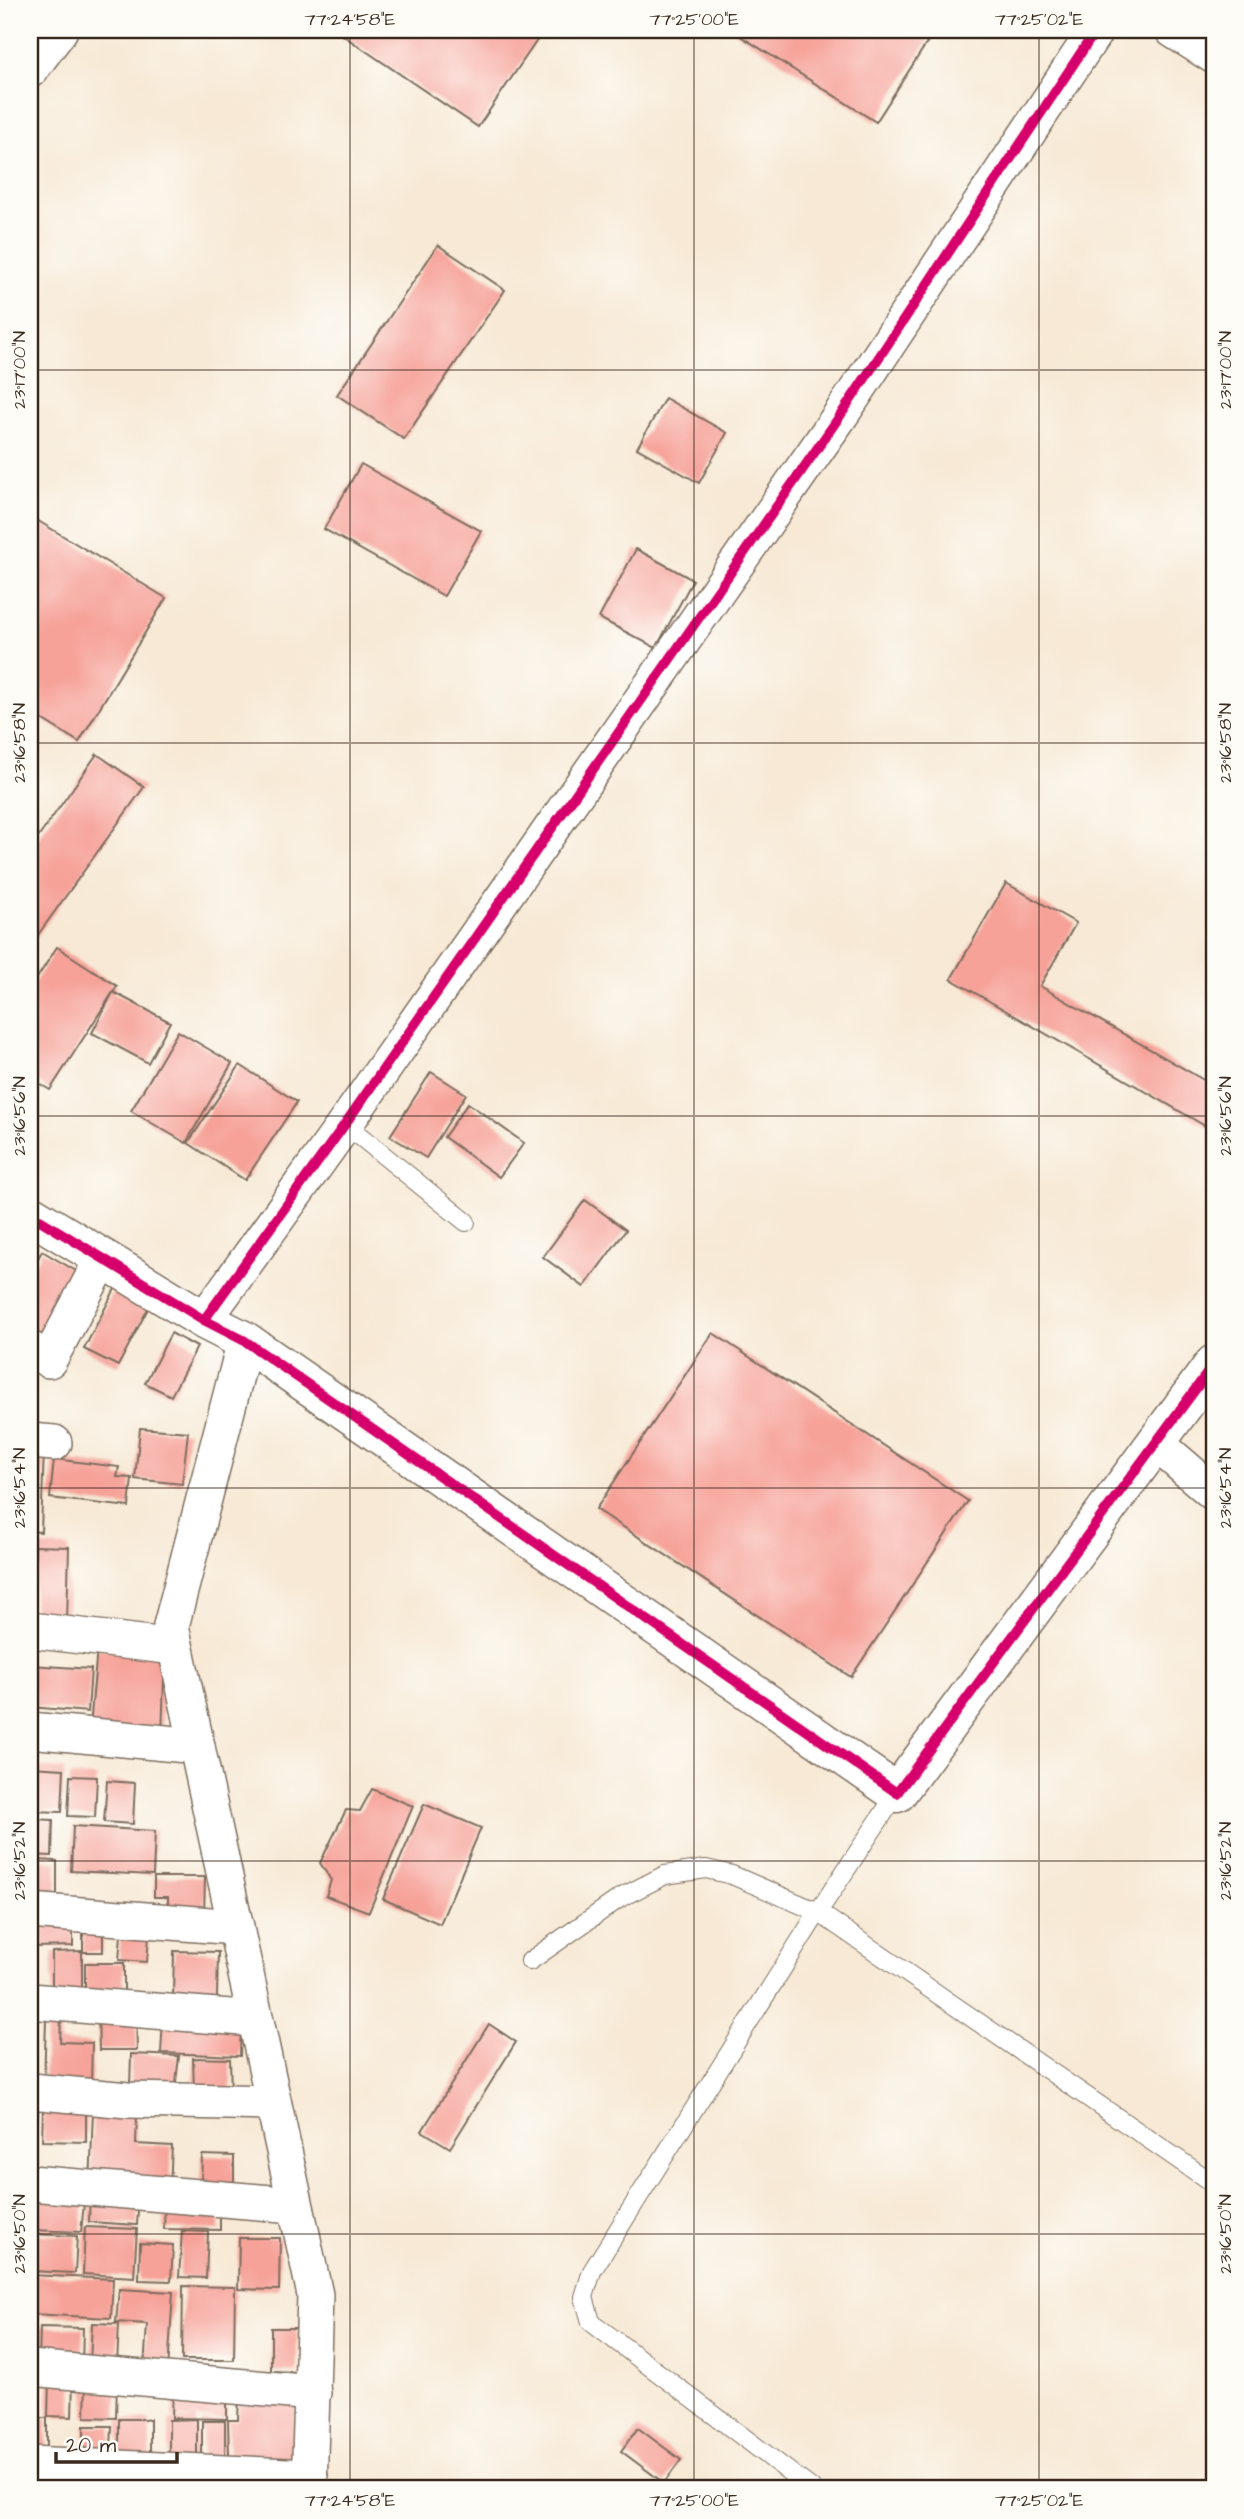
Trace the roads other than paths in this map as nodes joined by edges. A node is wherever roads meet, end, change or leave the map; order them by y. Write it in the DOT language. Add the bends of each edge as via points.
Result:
graph roads {
  1 [pos="60,30"];
  2 [pos="1096,30"];
  3 [pos="1173,30"];
  4 [pos="1214,56"];
  5 [pos="30,71"];
  6 [pos="345,1124"];
  7 [pos="30,1214"];
  8 [pos="467,1222"];
  9 [pos="103,1258"];
  10 [pos="204,1320"];
  11 [pos="245,1341"];
  12 [pos="30,1349"];
  13 [pos="1214,1364"];
  14 [pos="1156,1443"];
  15 [pos="1214,1493"];
  16 [pos="30,1630"];
  17 [pos="175,1647"];
  18 [pos="30,1730"];
  19 [pos="197,1746"];
  20 [pos="897,1793"];
  21 [pos="30,1911"];
  22 [pos="818,1912"];
  23 [pos="236,1927"];
  24 [pos="530,1961"];
  25 [pos="30,2001"];
  26 [pos="255,2019"];
  27 [pos="30,2091"];
  28 [pos="273,2103"];
  29 [pos="30,2183"];
  30 [pos="1214,2184"];
  31 [pos="295,2206"];
  32 [pos="30,2368"];
  33 [pos="313,2393"];
  34 [pos="30,2464"];
  35 [pos="310,2483"];
  36 [pos="812,2489"];
  1 -- 5 [label="street"];
  2 -- 6 [label="street" via="842,413"];
  3 -- 4 [label="street"];
  6 -- 8 [label="lane"];
  6 -- 10 [label="street"];
  7 -- 9 [label="street"];
  9 -- 10 [label="street"];
  9 -- 12 [label="street" via="49,1360"];
  10 -- 11 [label="street"];
  11 -- 17 [label="street" via="172,1626"];
  11 -- 20 [label="street"];
  13 -- 14 [label="street"];
  14 -- 15 [label="street"];
  14 -- 20 [label="street"];
  16 -- 17 [label="street"];
  17 -- 19 [label="street"];
  18 -- 19 [label="street"];
  19 -- 23 [label="street"];
  20 -- 22 [label="lane"];
  21 -- 23 [label="street"];
  22 -- 24 [label="lane" via="732,1875 706,1869 665,1875 620,1898"];
  22 -- 30 [label="lane"];
  22 -- 36 [label="lane" via="592,2271 584,2297 591,2322"];
  23 -- 26 [label="street"];
  25 -- 26 [label="street"];
  26 -- 28 [label="street"];
  27 -- 28 [label="street" via="128,2100"];
  28 -- 31 [label="street"];
  29 -- 31 [label="street"];
  31 -- 33 [label="street" via="315,2295"];
  32 -- 33 [label="street"];
  33 -- 35 [label="street"];
  34 -- 35 [label="street"];
}
